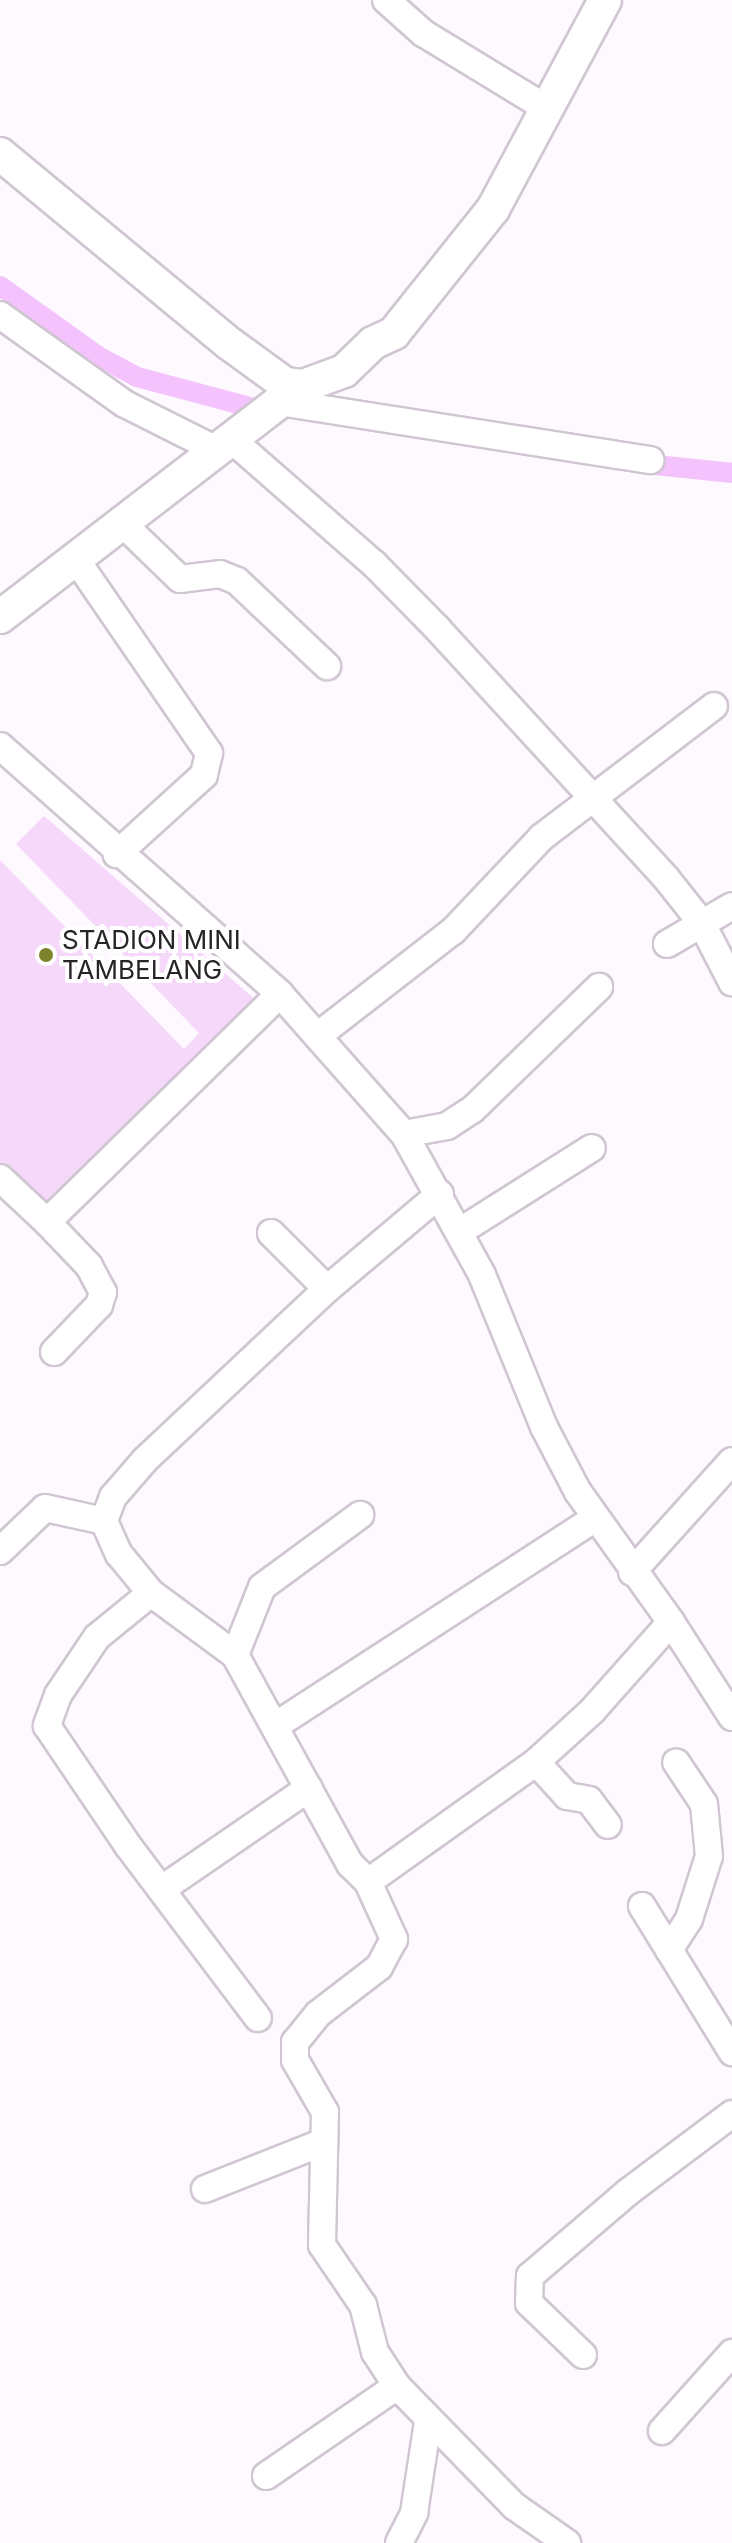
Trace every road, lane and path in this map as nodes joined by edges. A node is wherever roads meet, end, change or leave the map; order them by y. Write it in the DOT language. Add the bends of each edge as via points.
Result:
graph roads {
  1 [pos="386,0"];
  2 [pos="605,0"];
  3 [pos="541,105"];
  4 [pos="0,154"];
  5 [pos="0,315"];
  6 [pos="291,394"];
  7 [pos="231,439"];
  8 [pos="650,460"];
  9 [pos="123,524"];
  10 [pos="75,558"];
  11 [pos="0,617"];
  12 [pos="327,666"];
  13 [pos="714,706"];
  14 [pos="0,746"];
  15 [pos="590,799"];
  16 [pos="117,854"];
  17 [pos="732,906"];
  18 [pos="701,922"];
  19 [pos="667,944"];
  20 [pos="732,982"];
  21 [pos="599,987"];
  22 [pos="280,994"];
  23 [pos="320,1034"];
  24 [pos="404,1134"];
  25 [pos="592,1148"];
  26 [pos="0,1178"];
  27 [pos="440,1194"];
  28 [pos="47,1222"];
  29 [pos="459,1232"];
  30 [pos="271,1233"];
  31 [pos="327,1289"];
  32 [pos="54,1352"];
  33 [pos="732,1461"];
  34 [pos="360,1515"];
  35 [pos="594,1519"];
  36 [pos="104,1521"];
  37 [pos="0,1551"];
  38 [pos="632,1572"];
  39 [pos="151,1593"];
  40 [pos="671,1622"];
  41 [pos="235,1655"];
  42 [pos="732,1717"];
  43 [pos="275,1726"];
  44 [pos="536,1762"];
  45 [pos="676,1762"];
  46 [pos="309,1788"];
  47 [pos="608,1825"];
  48 [pos="368,1882"];
  49 [pos="162,1889"];
  50 [pos="642,1906"];
  51 [pos="669,1950"];
  52 [pos="258,2018"];
  53 [pos="732,2052"];
  54 [pos="732,2114"];
  55 [pos="324,2142"];
  56 [pos="205,2189"];
  57 [pos="732,2353"];
  58 [pos="583,2355"];
  59 [pos="397,2386"];
  60 [pos="428,2421"];
  61 [pos="662,2431"];
  62 [pos="266,2476"];
  63 [pos="399,2543"];
  64 [pos="567,2543"];
  1 -- 3 [label="street" via="423,33"];
  2 -- 3 [label="main road"];
  3 -- 6 [label="main road" via="493,209 424,300 405,314 394,333 373,343 344,371"];
  4 -- 6 [label="main road"];
  5 -- 7 [label="street" via="78,375"];
  6 -- 7 [label="main road"];
  6 -- 8 [label="street"];
  7 -- 9 [label="main road"];
  7 -- 15 [label="street" via="374,564"];
  9 -- 10 [label="main road"];
  9 -- 12 [label="street" via="180,579 220,574 237,581"];
  10 -- 11 [label="main road"];
  10 -- 16 [label="street" via="209,753 204,775"];
  13 -- 15 [label="street"];
  14 -- 16 [label="street"];
  15 -- 18 [label="street"];
  15 -- 23 [label="street" via="542,837 453,931"];
  16 -- 22 [label="street"];
  17 -- 18 [label="street"];
  18 -- 19 [label="street"];
  18 -- 20 [label="street"];
  21 -- 24 [label="street" via="472,1110 447,1126"];
  22 -- 23 [label="street"];
  22 -- 28 [label="street"];
  23 -- 24 [label="street"];
  24 -- 27 [label="street"];
  25 -- 29 [label="street"];
  26 -- 28 [label="street"];
  27 -- 29 [label="street"];
  27 -- 31 [label="street"];
  28 -- 32 [label="street" via="89,1266 103,1292 99,1305"];
  29 -- 35 [label="street" via="516,1351 544,1427"];
  30 -- 31 [label="street"];
  31 -- 36 [label="street" via="145,1460 113,1497"];
  33 -- 38 [label="street"];
  34 -- 41 [label="street" via="262,1587"];
  35 -- 38 [label="street"];
  35 -- 43 [label="street"];
  36 -- 37 [label="street" via="45,1508"];
  36 -- 39 [label="street" via="119,1554"];
  38 -- 40 [label="street"];
  39 -- 41 [label="street"];
  39 -- 49 [label="street" via="97,1637 46,1722"];
  40 -- 42 [label="street"];
  40 -- 44 [label="street" via="592,1711"];
  41 -- 43 [label="street"];
  43 -- 46 [label="street"];
  44 -- 47 [label="street" via="567,1796 589,1800"];
  44 -- 48 [label="street"];
  45 -- 51 [label="street" via="704,1804 709,1856 689,1919"];
  46 -- 48 [label="street" via="350,1864"];
  46 -- 49 [label="street"];
  48 -- 55 [label="street" via="394,1939 392,1950 370,1976 318,2014 294,2051 321,2097"];
  49 -- 52 [label="street"];
  50 -- 51 [label="street"];
  51 -- 53 [label="street"];
  54 -- 58 [label="street" via="628,2192 530,2276 529,2303"];
  55 -- 56 [label="street"];
  55 -- 59 [label="street" via="319,2237 363,2305 371,2342"];
  57 -- 61 [label="street"];
  59 -- 60 [label="street"];
  59 -- 62 [label="street"];
  60 -- 63 [label="street" via="414,2513"];
  60 -- 64 [label="street" via="514,2506"];
}
